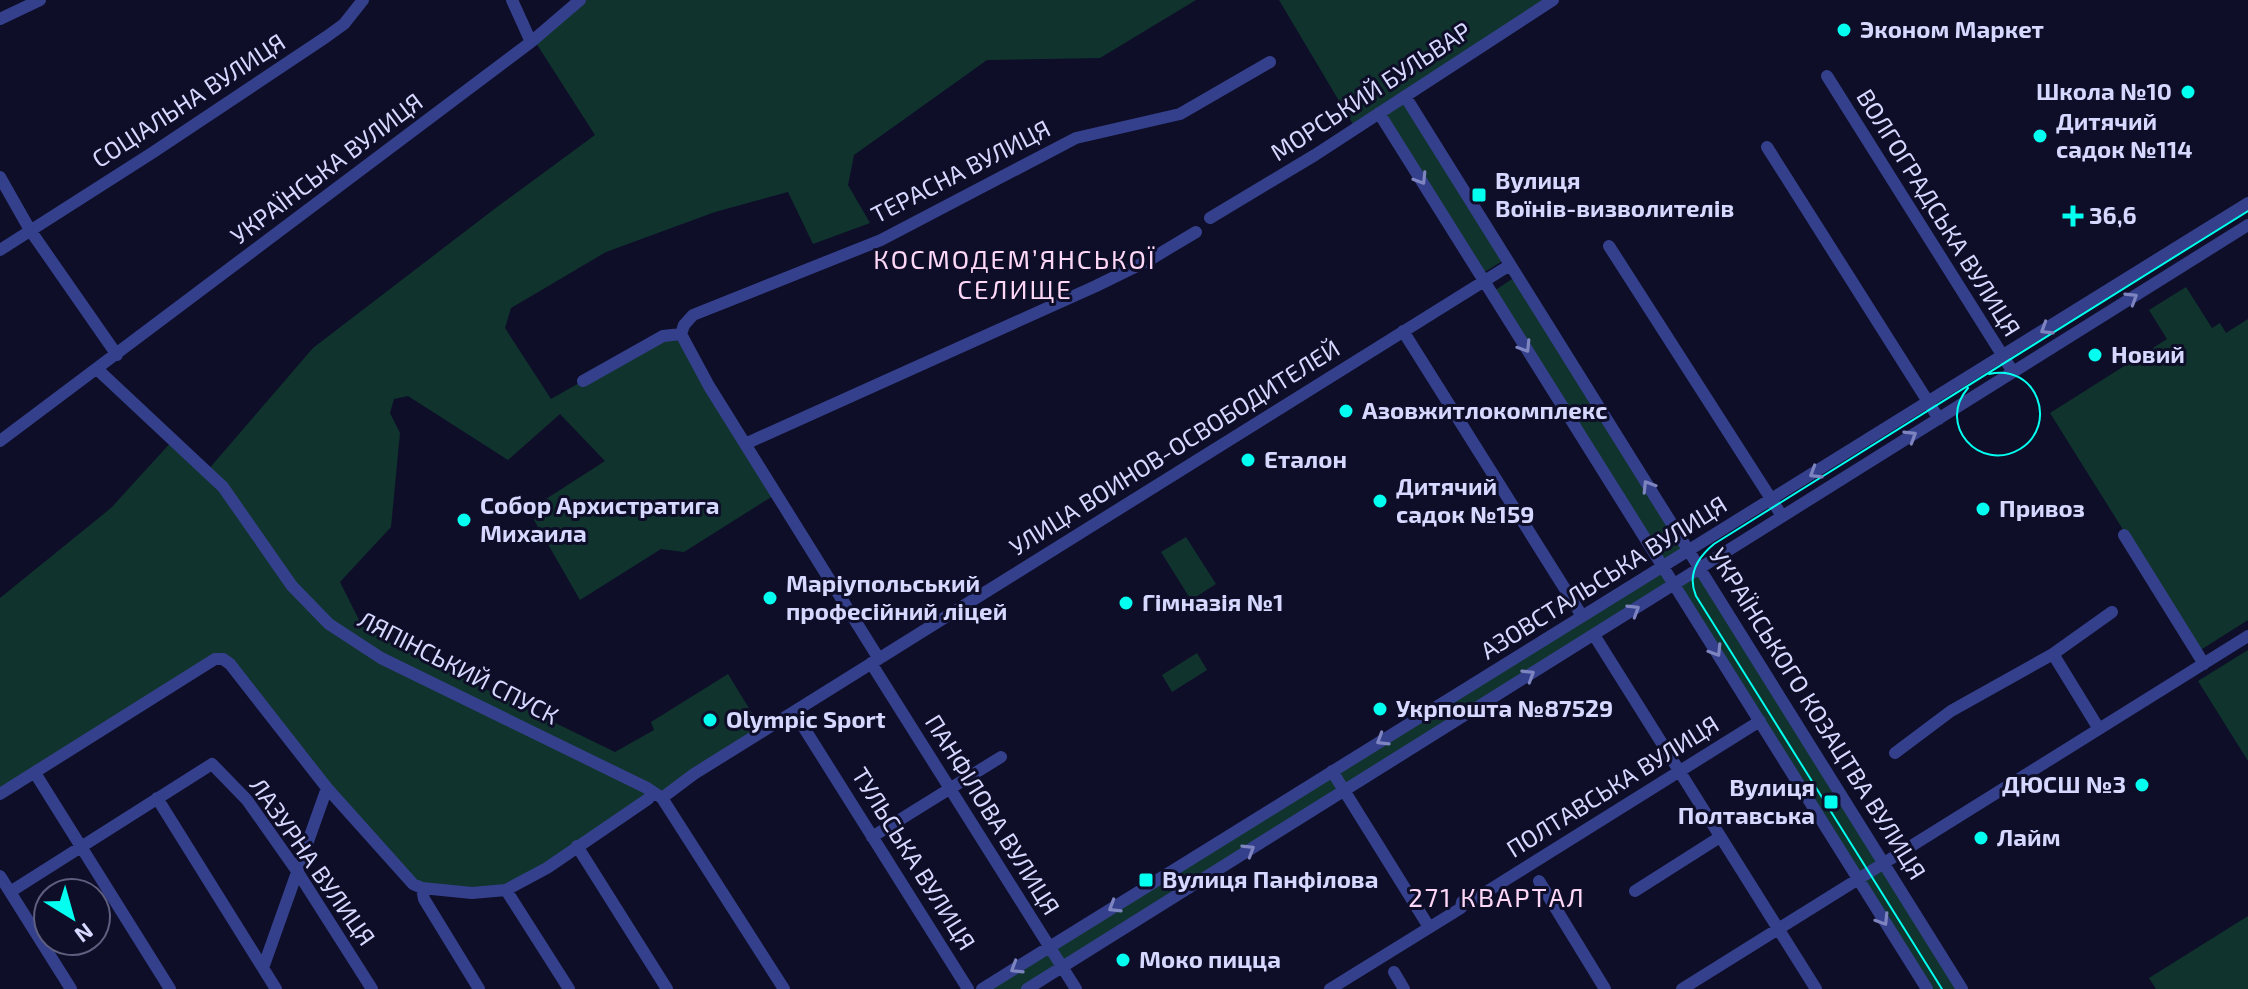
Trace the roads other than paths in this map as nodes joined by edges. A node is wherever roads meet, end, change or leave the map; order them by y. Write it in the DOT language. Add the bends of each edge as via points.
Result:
graph roads {
  1 [pos="40,0"];
  2 [pos="363,0"];
  3 [pos="512,0"];
  4 [pos="580,0"];
  5 [pos="1553,0"];
  6 [pos="0,19"];
  7 [pos="531,42"];
  8 [pos="1270,62"];
  9 [pos="1827,76"];
  10 [pos="1405,96"];
  11 [pos="1379,113"];
  12 [pos="1767,147"];
  13 [pos="0,177"];
  14 [pos="2248,203"];
  15 [pos="1210,218"];
  16 [pos="2248,225"];
  17 [pos="30,230"];
  18 [pos="1196,232"];
  19 [pos="1609,246"];
  20 [pos="0,250"];
  21 [pos="1510,265"];
  22 [pos="1484,281"];
  23 [pos="1403,331"];
  24 [pos="681,334"];
  25 [pos="117,355"];
  26 [pos="2003,356"];
  27 [pos="97,369"];
  28 [pos="2013,372"];
  29 [pos="583,381"];
  30 [pos="1928,402"];
  31 [pos="1939,419"];
  32 [pos="0,441"];
  33 [pos="745,444"];
  34 [pos="1772,500"];
  35 [pos="1782,516"];
  36 [pos="2124,535"];
  37 [pos="1689,552"];
  38 [pos="1663,566"];
  39 [pos="1699,568"];
  40 [pos="1675,585"];
  41 [pos="2112,612"];
  42 [pos="1582,616"];
  43 [pos="1594,635"];
  44 [pos="2248,636"];
  45 [pos="2053,654"];
  46 [pos="875,661"];
  47 [pos="2204,664"];
  48 [pos="794,712"];
  49 [pos="1760,721"];
  50 [pos="2099,729"];
  51 [pos="1895,753"];
  52 [pos="1001,757"];
  53 [pos="1332,771"];
  54 [pos="1679,771"];
  55 [pos="35,773"];
  56 [pos="327,788"];
  57 [pos="950,789"];
  58 [pos="1344,791"];
  59 [pos="0,794"];
  60 [pos="658,795"];
  61 [pos="157,798"];
  62 [pos="872,837"];
  63 [pos="1720,837"];
  64 [pos="577,846"];
  65 [pos="81,847"];
  66 [pos="1884,863"];
  67 [pos="297,871"];
  68 [pos="0,876"];
  69 [pos="1858,879"];
  70 [pos="1539,881"];
  71 [pos="1147,886"];
  72 [pos="422,888"];
  73 [pos="506,890"];
  74 [pos="1635,891"];
  75 [pos="10,892"];
  76 [pos="1159,906"];
  77 [pos="1429,927"];
  78 [pos="1778,929"];
  79 [pos="1049,947"];
  80 [pos="1062,967"];
  81 [pos="263,968"];
  82 [pos="1394,972"];
  83 [pos="1704,983"];
  84 [pos="780,988"];
  85 [pos="71,989"];
  86 [pos="170,989"];
  87 [pos="276,989"];
  88 [pos="372,989"];
  89 [pos="479,989"];
  90 [pos="569,989"];
  91 [pos="667,989"];
  92 [pos="968,989"];
  93 [pos="982,989"];
  94 [pos="1027,989"];
  95 [pos="1076,989"];
  96 [pos="1330,989"];
  97 [pos="1404,989"];
  98 [pos="1605,989"];
  99 [pos="1682,989"];
  100 [pos="1816,989"];
  101 [pos="1927,989"];
  102 [pos="1962,989"];
  1 -- 6 [label="street"];
  2 -- 17 [label="street, СОЦІАЛЬНА ВУЛИЦЯ" via="326,37"];
  3 -- 7 [label="street"];
  4 -- 7 [label="street, УКРАЇНСЬКА ВУЛИЦЯ"];
  5 -- 10 [label="street, МОРСЬКИЙ БУЛЬВАР"];
  7 -- 25 [label="street, УКРАЇНСЬКА ВУЛИЦЯ"];
  8 -- 24 [label="street, ТЕРАСНА ВУЛИЦЯ" via="1176,116 1076,138 881,240 693,315"];
  9 -- 26 [label="street, ВОЛГОГРАДСЬКА ВУЛИЦЯ"];
  10 -- 11 [label="street, МОРСЬКИЙ БУЛЬВАР"];
  10 -- 21 [label="street, УКРАЇНСЬКОГО КОЗАЦТВА ВУЛИЦЯ"];
  11 -- 15 [label="street, МОРСЬКИЙ БУЛЬВАР"];
  11 -- 22 [label="street, one-way"];
  12 -- 30 [label="street"];
  13 -- 17 [label="street"];
  14 -- 26 [label="street, АЗОВСТАЛЬСЬКА ВУЛИЦЯ, one-way"];
  28 -- 16 [label="street, АЗОВСТАЛЬСЬКА ВУЛИЦЯ, one-way"];
  17 -- 20 [label="street, СОЦІАЛЬНА ВУЛИЦЯ"];
  17 -- 25 [label="street"];
  18 -- 33 [label="street" via="1096,286"];
  19 -- 34 [label="street"];
  21 -- 22 [label="street, УЛИЦА ВОИНОВ-ОСВОБОДИТЕЛЕЙ"];
  37 -- 21 [label="street, УКРАЇНСЬКОГО КОЗАЦТВА ВУЛИЦЯ, one-way"];
  22 -- 23 [label="street, УЛИЦА ВОИНОВ-ОСВОБОДИТЕЛЕЙ"];
  22 -- 38 [label="street, one-way"];
  23 -- 42 [label="street"];
  23 -- 46 [label="street, УЛИЦА ВОИНОВ-ОСВОБОДИТЕЛЕЙ"];
  24 -- 29 [label="street, ТЕРАСНА ВУЛИЦЯ" via="663,336"];
  24 -- 33 [label="street"];
  25 -- 27 [label="street, УКРАЇНСЬКА ВУЛИЦЯ"];
  26 -- 28 [label="street, ВОЛГОГРАДСЬКА ВУЛИЦЯ"];
  26 -- 30 [label="street, АЗОВСТАЛЬСЬКА ВУЛИЦЯ"];
  27 -- 32 [label="street, УКРАЇНСЬКА ВУЛИЦЯ"];
  27 -- 60 [label="street, ЛЯПІНСЬКИЙ СПУСК" via="223,487 292,586 329,624 381,658"];
  28 -- 31 [label="street, АЗОВСТАЛЬСЬКА ВУЛИЦЯ"];
  30 -- 31 [label="street"];
  30 -- 34 [label="street, АЗОВСТАЛЬСЬКА ВУЛИЦЯ, one-way"];
  35 -- 31 [label="street, АЗОВСТАЛЬСЬКА ВУЛИЦЯ, one-way"];
  33 -- 46 [label="street"];
  34 -- 35 [label="street"];
  34 -- 37 [label="street, АЗОВСТАЛЬСЬКА ВУЛИЦЯ"];
  35 -- 39 [label="street, АЗОВСТАЛЬСЬКА ВУЛИЦЯ"];
  36 -- 47 [label="street"];
  37 -- 38 [label="street, АЗОВСТАЛЬСЬКА ВУЛИЦЯ"];
  37 -- 39 [label="street, УКРАЇНСЬКОГО КОЗАЦТВА ВУЛИЦЯ"];
  38 -- 40 [label="street"];
  38 -- 42 [label="street, АЗОВСТАЛЬСЬКА ВУЛИЦЯ"];
  39 -- 40 [label="street, АЗОВСТАЛЬСЬКА ВУЛИЦЯ"];
  39 -- 66 [label="street, УКРАЇНСЬКОГО КОЗАЦТВА ВУЛИЦЯ"];
  43 -- 40 [label="street, АЗОВСТАЛЬСЬКА ВУЛИЦЯ, one-way"];
  40 -- 49 [label="street, one-way"];
  41 -- 45 [label="street"];
  42 -- 53 [label="street, АЗОВСТАЛЬСЬКА ВУЛИЦЯ, one-way"];
  43 -- 54 [label="street"];
  58 -- 43 [label="street, АЗОВСТАЛЬСЬКА ВУЛИЦЯ, one-way"];
  44 -- 47 [label="street"];
  45 -- 50 [label="street"];
  45 -- 51 [label="street" via="1951,711"];
  46 -- 48 [label="street, УЛИЦА ВОИНОВ-ОСВОБОДИТЕЛЕЙ"];
  46 -- 57 [label="street, ПАНФІЛОВА ВУЛИЦЯ"];
  47 -- 50 [label="street"];
  48 -- 60 [label="street, УЛИЦА ВОИНОВ-ОСВОБОДИТЕЛЕЙ"];
  48 -- 62 [label="street, ТУЛЬСЬКА ВУЛИЦЯ"];
  49 -- 54 [label="street, ПОЛТАВСЬКА ВУЛИЦЯ"];
  49 -- 69 [label="street"];
  50 -- 66 [label="street"];
  52 -- 57 [label="street"];
  53 -- 58 [label="street"];
  53 -- 71 [label="street, АЗОВСТАЛЬСЬКА ВУЛИЦЯ"];
  54 -- 63 [label="street"];
  54 -- 77 [label="street, ПОЛТАВСЬКА ВУЛИЦЯ"];
  55 -- 56 [label="street" via="215,659 223,659"];
  55 -- 59 [label="street"];
  55 -- 65 [label="street"];
  56 -- 67 [label="street"];
  56 -- 72 [label="street"];
  57 -- 62 [label="street"];
  57 -- 79 [label="street, ПАНФІЛОВА ВУЛИЦЯ"];
  76 -- 58 [label="street, АЗОВСТАЛЬСЬКА ВУЛИЦЯ, one-way"];
  58 -- 77 [label="street"];
  60 -- 64 [label="street, УЛИЦА ВОИНОВ-ОСВОБОДИТЕЛЕЙ"];
  60 -- 84 [label="street"];
  61 -- 65 [label="street"];
  61 -- 67 [label="street, ЛАЗУРНА ВУЛИЦЯ" via="212,764 247,800"];
  61 -- 81 [label="street"];
  62 -- 92 [label="street, ТУЛЬСЬКА ВУЛИЦЯ"];
  63 -- 74 [label="street"];
  63 -- 78 [label="street"];
  64 -- 73 [label="street, УЛИЦА ВОИНОВ-ОСВОБОДИТЕЛЕЙ"];
  64 -- 91 [label="street"];
  65 -- 75 [label="street"];
  65 -- 86 [label="street"];
  66 -- 69 [label="street"];
  66 -- 102 [label="street, УКРАЇНСЬКОГО КОЗАЦТВА ВУЛИЦЯ"];
  67 -- 81 [label="street"];
  67 -- 88 [label="street, ЛАЗУРНА ВУЛИЦЯ"];
  68 -- 75 [label="street"];
  69 -- 78 [label="street"];
  69 -- 101 [label="street, one-way"];
  70 -- 98 [label="street"];
  71 -- 76 [label="street"];
  71 -- 79 [label="street, АЗОВСТАЛЬСЬКА ВУЛИЦЯ, one-way"];
  72 -- 73 [label="street"];
  72 -- 89 [label="street"];
  73 -- 90 [label="street"];
  75 -- 85 [label="street"];
  76 -- 80 [label="street, АЗОВСТАЛЬСЬКА ВУЛИЦЯ"];
  77 -- 96 [label="street, ПОЛТАВСЬКА ВУЛИЦЯ"];
  78 -- 83 [label="street"];
  78 -- 100 [label="street"];
  79 -- 80 [label="street, ПАНФІЛОВА ВУЛИЦЯ"];
  79 -- 93 [label="street, АЗОВСТАЛЬСЬКА ВУЛИЦЯ, one-way"];
  80 -- 94 [label="street, АЗОВСТАЛЬСЬКА ВУЛИЦЯ"];
  80 -- 95 [label="street, ПАНФІЛОВА ВУЛИЦЯ"];
  81 -- 87 [label="street"];
  82 -- 97 [label="street"];
  83 -- 99 [label="street"];
}
